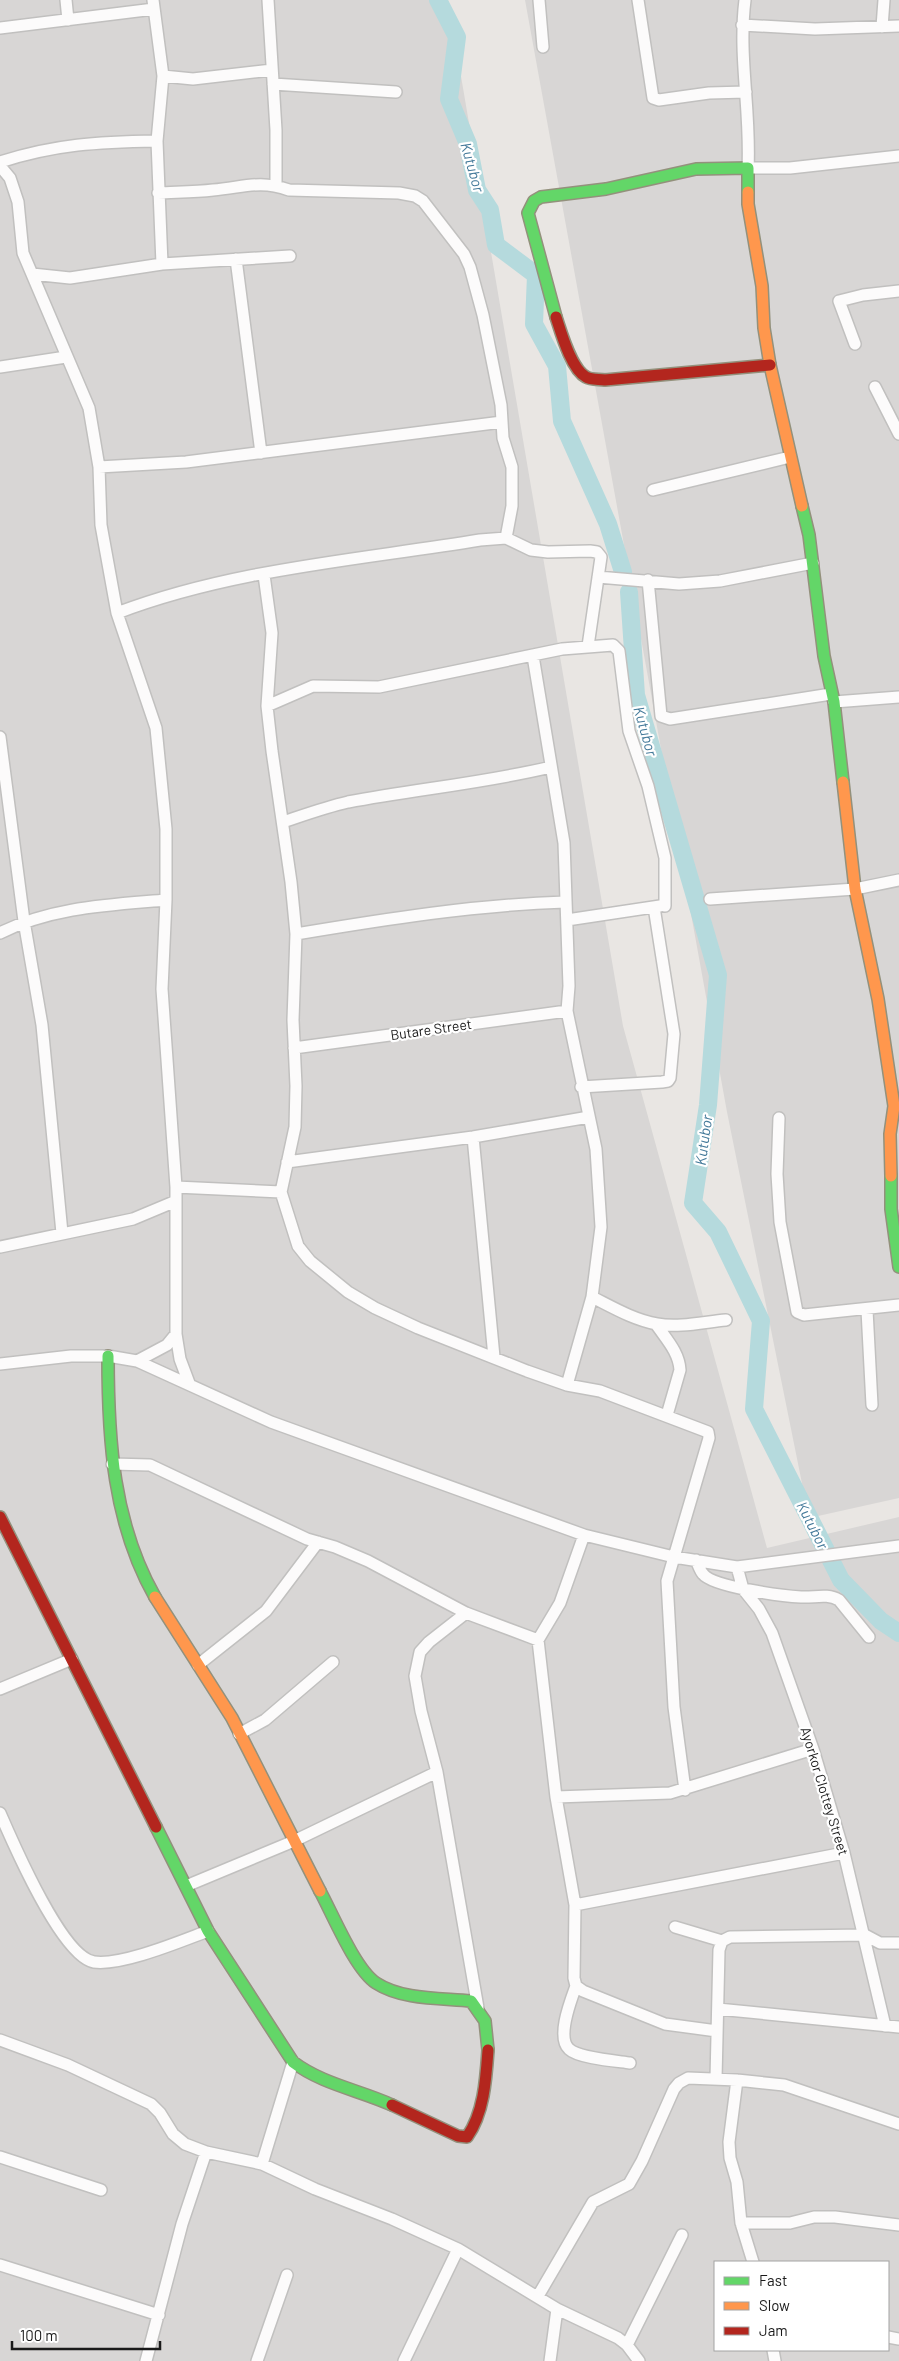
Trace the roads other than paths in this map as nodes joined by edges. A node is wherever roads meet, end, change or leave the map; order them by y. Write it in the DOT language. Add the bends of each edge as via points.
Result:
graph roads {
  1 [pos="66,0"];
  2 [pos="268,0"];
  3 [pos="539,0"];
  4 [pos="638,0"];
  5 [pos="745,0"];
  6 [pos="884,0"];
  7 [pos="154,4"];
  8 [pos="68,20"];
  9 [pos="742,25"];
  10 [pos="899,26"];
  11 [pos="882,27"];
  12 [pos="0,28"];
  13 [pos="542,47"];
  14 [pos="272,70"];
  15 [pos="163,76"];
  16 [pos="273,84"];
  17 [pos="396,92"];
  18 [pos="746,92"];
  19 [pos="157,140"];
  20 [pos="899,156"];
  21 [pos="0,164"];
  22 [pos="748,168"];
  23 [pos="276,186"];
  24 [pos="158,193"];
  25 [pos="290,256"];
  26 [pos="236,259"];
  27 [pos="162,264"];
  28 [pos="32,274"];
  29 [pos="899,291"];
  30 [pos="855,344"];
  31 [pos="66,357"];
  32 [pos="770,365"];
  33 [pos="0,367"];
  34 [pos="875,387"];
  35 [pos="502,422"];
  36 [pos="899,431"];
  37 [pos="261,453"];
  38 [pos="790,457"];
  39 [pos="99,468"];
  40 [pos="653,490"];
  41 [pos="506,538"];
  42 [pos="813,563"];
  43 [pos="264,575"];
  44 [pos="598,577"];
  45 [pos="648,580"];
  46 [pos="117,613"];
  47 [pos="588,646"];
  48 [pos="533,656"];
  49 [pos="899,697"];
  50 [pos="833,698"];
  51 [pos="268,706"];
  52 [pos="0,737"];
  53 [pos="552,767"];
  54 [pos="283,822"];
  55 [pos="899,880"];
  56 [pos="855,889"];
  57 [pos="710,899"];
  58 [pos="166,900"];
  59 [pos="565,902"];
  60 [pos="664,906"];
  61 [pos="567,920"];
  62 [pos="24,921"];
  63 [pos="0,933"];
  64 [pos="296,934"];
  65 [pos="567,1010"];
  66 [pos="294,1048"];
  67 [pos="581,1087"];
  68 [pos="897,1106"];
  69 [pos="589,1117"];
  70 [pos="779,1118"];
  71 [pos="473,1137"];
  72 [pos="287,1162"];
  73 [pos="176,1186"];
  74 [pos="281,1192"];
  75 [pos="176,1201"];
  76 [pos="62,1233"];
  77 [pos="0,1247"];
  78 [pos="899,1267"];
  79 [pos="592,1297"];
  80 [pos="899,1305"];
  81 [pos="867,1310"];
  82 [pos="726,1320"];
  83 [pos="656,1324"];
  84 [pos="176,1334"];
  85 [pos="108,1356"];
  86 [pos="494,1357"];
  87 [pos="137,1360"];
  88 [pos="0,1364"];
  89 [pos="189,1383"];
  90 [pos="567,1385"];
  91 [pos="872,1406"];
  92 [pos="667,1415"];
  93 [pos="112,1464"];
  94 [pos="0,1517"];
  95 [pos="584,1535"];
  96 [pos="318,1542"];
  97 [pos="899,1546"];
  98 [pos="674,1557"];
  99 [pos="696,1560"];
  100 [pos="737,1566"];
  101 [pos="743,1588"];
  102 [pos="466,1613"];
  103 [pos="869,1637"];
  104 [pos="538,1640"];
  105 [pos="72,1659"];
  106 [pos="333,1662"];
  107 [pos="198,1665"];
  108 [pos="0,1689"];
  109 [pos="239,1734"];
  110 [pos="813,1749"];
  111 [pos="437,1772"];
  112 [pos="685,1790"];
  113 [pos="556,1797"];
  114 [pos="0,1813"];
  115 [pos="294,1841"];
  116 [pos="844,1853"];
  117 [pos="186,1886"];
  118 [pos="575,1905"];
  119 [pos="675,1927"];
  120 [pos="208,1931"];
  121 [pos="865,1936"];
  122 [pos="722,1940"];
  123 [pos="899,1943"];
  124 [pos="576,1986"];
  125 [pos="478,2008"];
  126 [pos="718,2009"];
  127 [pos="885,2026"];
  128 [pos="899,2027"];
  129 [pos="718,2031"];
  130 [pos="0,2040"];
  131 [pos="293,2062"];
  132 [pos="630,2064"];
  133 [pos="716,2078"];
  134 [pos="737,2080"];
  135 [pos="899,2124"];
  136 [pos="206,2152"];
  137 [pos="0,2157"];
  138 [pos="262,2164"];
  139 [pos="101,2190"];
  140 [pos="741,2224"];
  141 [pos="899,2225"];
  142 [pos="682,2235"];
  143 [pos="458,2249"];
  144 [pos="753,2261"];
  145 [pos="0,2265"];
  146 [pos="287,2275"];
  147 [pos="538,2296"];
  148 [pos="557,2309"];
  149 [pos="159,2314"];
  150 [pos="627,2345"];
  151 [pos="146,2361"];
  152 [pos="257,2361"];
  153 [pos="404,2361"];
  154 [pos="550,2361"];
  155 [pos="639,2361"];
  1 -- 8 [label="street"];
  2 -- 14 [label="street"];
  3 -- 13 [label="street"];
  4 -- 18 [label="street" via="653,98"];
  5 -- 9 [label="street"];
  6 -- 11 [label="street"];
  7 -- 8 [label="street"];
  7 -- 15 [label="street"];
  8 -- 12 [label="street"];
  9 -- 11 [label="street" via="815,29"];
  9 -- 18 [label="street"];
  10 -- 11 [label="street"];
  14 -- 15 [label="street" via="193,80"];
  14 -- 16 [label="street"];
  15 -- 19 [label="street"];
  16 -- 17 [label="street"];
  16 -- 23 [label="street"];
  18 -- 22 [label="street" via="750,131"];
  19 -- 21 [label="street" via="91,142 37,150"];
  19 -- 24 [label="street"];
  20 -- 22 [label="street" via="790,168"];
  21 -- 28 [label="street" via="10,178 18,202 23,253"];
  22 -- 32 [label="street" via="748,204 762,286"];
  22 -- 32 [label="street" via="696,169 606,189 541,197 534,201 528,213 572,360 583,374 592,379 606,380"];
  23 -- 24 [label="street" via="245,184 214,190"];
  23 -- 35 [label="street" via="289,190 399,193 423,201 454,238 470,268 483,315"];
  24 -- 27 [label="street"];
  25 -- 26 [label="street"];
  26 -- 27 [label="street"];
  26 -- 37 [label="street"];
  27 -- 28 [label="street" via="70,278"];
  28 -- 31 [label="street"];
  29 -- 30 [label="street" via="839,301"];
  31 -- 33 [label="street"];
  31 -- 39 [label="street" via="89,408"];
  32 -- 38 [label="street"];
  34 -- 36 [label="street"];
  35 -- 37 [label="street" via="451,426"];
  35 -- 41 [label="street" via="512,467 513,493"];
  37 -- 39 [label="street"];
  38 -- 40 [label="street"];
  38 -- 42 [label="street"];
  39 -- 46 [label="street" via="101,525"];
  41 -- 43 [label="street"];
  41 -- 44 [label="street" via="532,550 597,552 601,557"];
  42 -- 45 [label="street" via="720,581 679,584"];
  42 -- 50 [label="street"];
  43 -- 46 [label="street" via="165,596"];
  43 -- 51 [label="street" via="272,633"];
  44 -- 45 [label="street"];
  44 -- 47 [label="street"];
  45 -- 50 [label="street" via="661,716 670,719"];
  46 -- 58 [label="street" via="156,728 166,829"];
  47 -- 48 [label="street"];
  47 -- 60 [label="street" via="613,645 619,651 629,731 648,786 665,858"];
  48 -- 51 [label="street" via="379,687 313,686"];
  48 -- 53 [label="street"];
  49 -- 50 [label="street"];
  50 -- 56 [label="street"];
  51 -- 54 [label="street"];
  52 -- 62 [label="street"];
  53 -- 54 [label="street" via="346,802"];
  53 -- 59 [label="street" via="564,843"];
  54 -- 64 [label="street"];
  55 -- 56 [label="street"];
  56 -- 57 [label="street"];
  56 -- 68 [label="street"];
  58 -- 62 [label="street" via="99,906"];
  58 -- 73 [label="street" via="162,989"];
  59 -- 61 [label="street"];
  59 -- 64 [label="street" via="430,912"];
  60 -- 61 [label="street"];
  60 -- 67 [label="street" via="674,1034 670,1078 662,1082"];
  61 -- 65 [label="street"];
  62 -- 63 [label="street"];
  62 -- 76 [label="street" via="42,1025"];
  64 -- 66 [label="street"];
  65 -- 66 [label="street, Butare Street"];
  65 -- 67 [label="street"];
  66 -- 72 [label="street" via="295,1127"];
  67 -- 69 [label="street"];
  68 -- 78 [label="street" via="890,1134 891,1197"];
  69 -- 71 [label="street"];
  69 -- 79 [label="street" via="596,1149 602,1228"];
  70 -- 81 [label="street" via="777,1174 780,1222 797,1312 804,1315"];
  71 -- 72 [label="street"];
  71 -- 86 [label="street"];
  72 -- 74 [label="street"];
  73 -- 74 [label="street"];
  73 -- 75 [label="street"];
  74 -- 86 [label="street" via="298,1246 310,1261 348,1292 418,1328"];
  75 -- 76 [label="street" via="133,1219"];
  75 -- 84 [label="street"];
  76 -- 77 [label="street"];
  79 -- 83 [label="street"];
  79 -- 90 [label="street"];
  80 -- 81 [label="street"];
  81 -- 91 [label="street"];
  82 -- 83 [label="street" via="678,1326"];
  83 -- 92 [label="street" via="680,1363"];
  84 -- 87 [label="street" via="167,1344"];
  84 -- 89 [label="street" via="180,1359"];
  85 -- 87 [label="street"];
  85 -- 88 [label="street" via="71,1356"];
  85 -- 93 [label="street" via="107,1420"];
  86 -- 90 [label="street"];
  87 -- 89 [label="street"];
  89 -- 95 [label="street" via="271,1422"];
  90 -- 92 [label="street" via="600,1391"];
  92 -- 98 [label="street" via="703,1428 709,1438"];
  93 -- 96 [label="street" via="150,1464"];
  93 -- 107 [label="street" via="121,1516 141,1570"];
  94 -- 105 [label="street"];
  95 -- 98 [label="street"];
  95 -- 104 [label="street" via="560,1603"];
  96 -- 102 [label="street" via="368,1561"];
  96 -- 107 [label="street" via="266,1611"];
  97 -- 100 [label="street"];
  98 -- 99 [label="street"];
  98 -- 112 [label="street" via="667,1581 674,1707"];
  99 -- 100 [label="street"];
  99 -- 101 [label="street" via="703,1575"];
  100 -- 101 [label="street, Ayorkor Clottey Street"];
  101 -- 103 [label="street" via="803,1597 833,1597"];
  101 -- 110 [label="street, Ayorkor Clottey Street" via="772,1633"];
  102 -- 104 [label="street"];
  102 -- 111 [label="street" via="429,1642 420,1652 416,1664 416,1687"];
  104 -- 113 [label="street"];
  105 -- 108 [label="street"];
  105 -- 117 [label="street"];
  106 -- 109 [label="street" via="265,1720"];
  107 -- 109 [label="street"];
  109 -- 115 [label="street"];
  110 -- 112 [label="street"];
  110 -- 116 [label="street, Ayorkor Clottey Street"];
  111 -- 115 [label="street"];
  111 -- 125 [label="street"];
  112 -- 113 [label="street"];
  113 -- 118 [label="street"];
  114 -- 120 [label="street" via="43,1904 81,1958 94,1962 116,1961"];
  115 -- 117 [label="street"];
  115 -- 125 [label="street" via="350,1949 376,1983 393,1991 471,2001"];
  116 -- 118 [label="street"];
  116 -- 121 [label="street, Ayorkor Clottey Street"];
  117 -- 120 [label="street"];
  118 -- 124 [label="street"];
  119 -- 122 [label="street"];
  120 -- 131 [label="street"];
  121 -- 122 [label="street" via="730,1937"];
  121 -- 123 [label="street" via="880,1943"];
  121 -- 127 [label="street, Ayorkor Clottey Street"];
  122 -- 126 [label="street"];
  124 -- 129 [label="street" via="665,2024"];
  124 -- 132 [label="street" via="565,2021 565,2045 570,2051"];
  125 -- 131 [label="street" via="486,2025 486,2059 479,2108 472,2132 467,2137 458,2136 370,2095 309,2074"];
  126 -- 127 [label="street"];
  126 -- 129 [label="street"];
  127 -- 128 [label="street"];
  129 -- 133 [label="street"];
  130 -- 136 [label="street" via="68,2065 150,2104 173,2134 185,2144"];
  131 -- 138 [label="street"];
  133 -- 134 [label="street"];
  133 -- 147 [label="street" via="688,2078 679,2083 628,2184 593,2202"];
  134 -- 135 [label="street" via="784,2085"];
  134 -- 140 [label="street" via="729,2142"];
  136 -- 138 [label="street"];
  136 -- 149 [label="street" via="182,2224"];
  137 -- 139 [label="street"];
  138 -- 143 [label="street"];
  140 -- 141 [label="street" via="784,2224 814,2217 835,2217"];
  140 -- 144 [label="street"];
  142 -- 150 [label="street"];
  143 -- 147 [label="street"];
  143 -- 153 [label="street"];
  145 -- 149 [label="street"];
  146 -- 152 [label="street"];
  147 -- 148 [label="street"];
  148 -- 150 [label="street"];
  148 -- 154 [label="street"];
  149 -- 151 [label="street"];
  150 -- 155 [label="street"];
}
